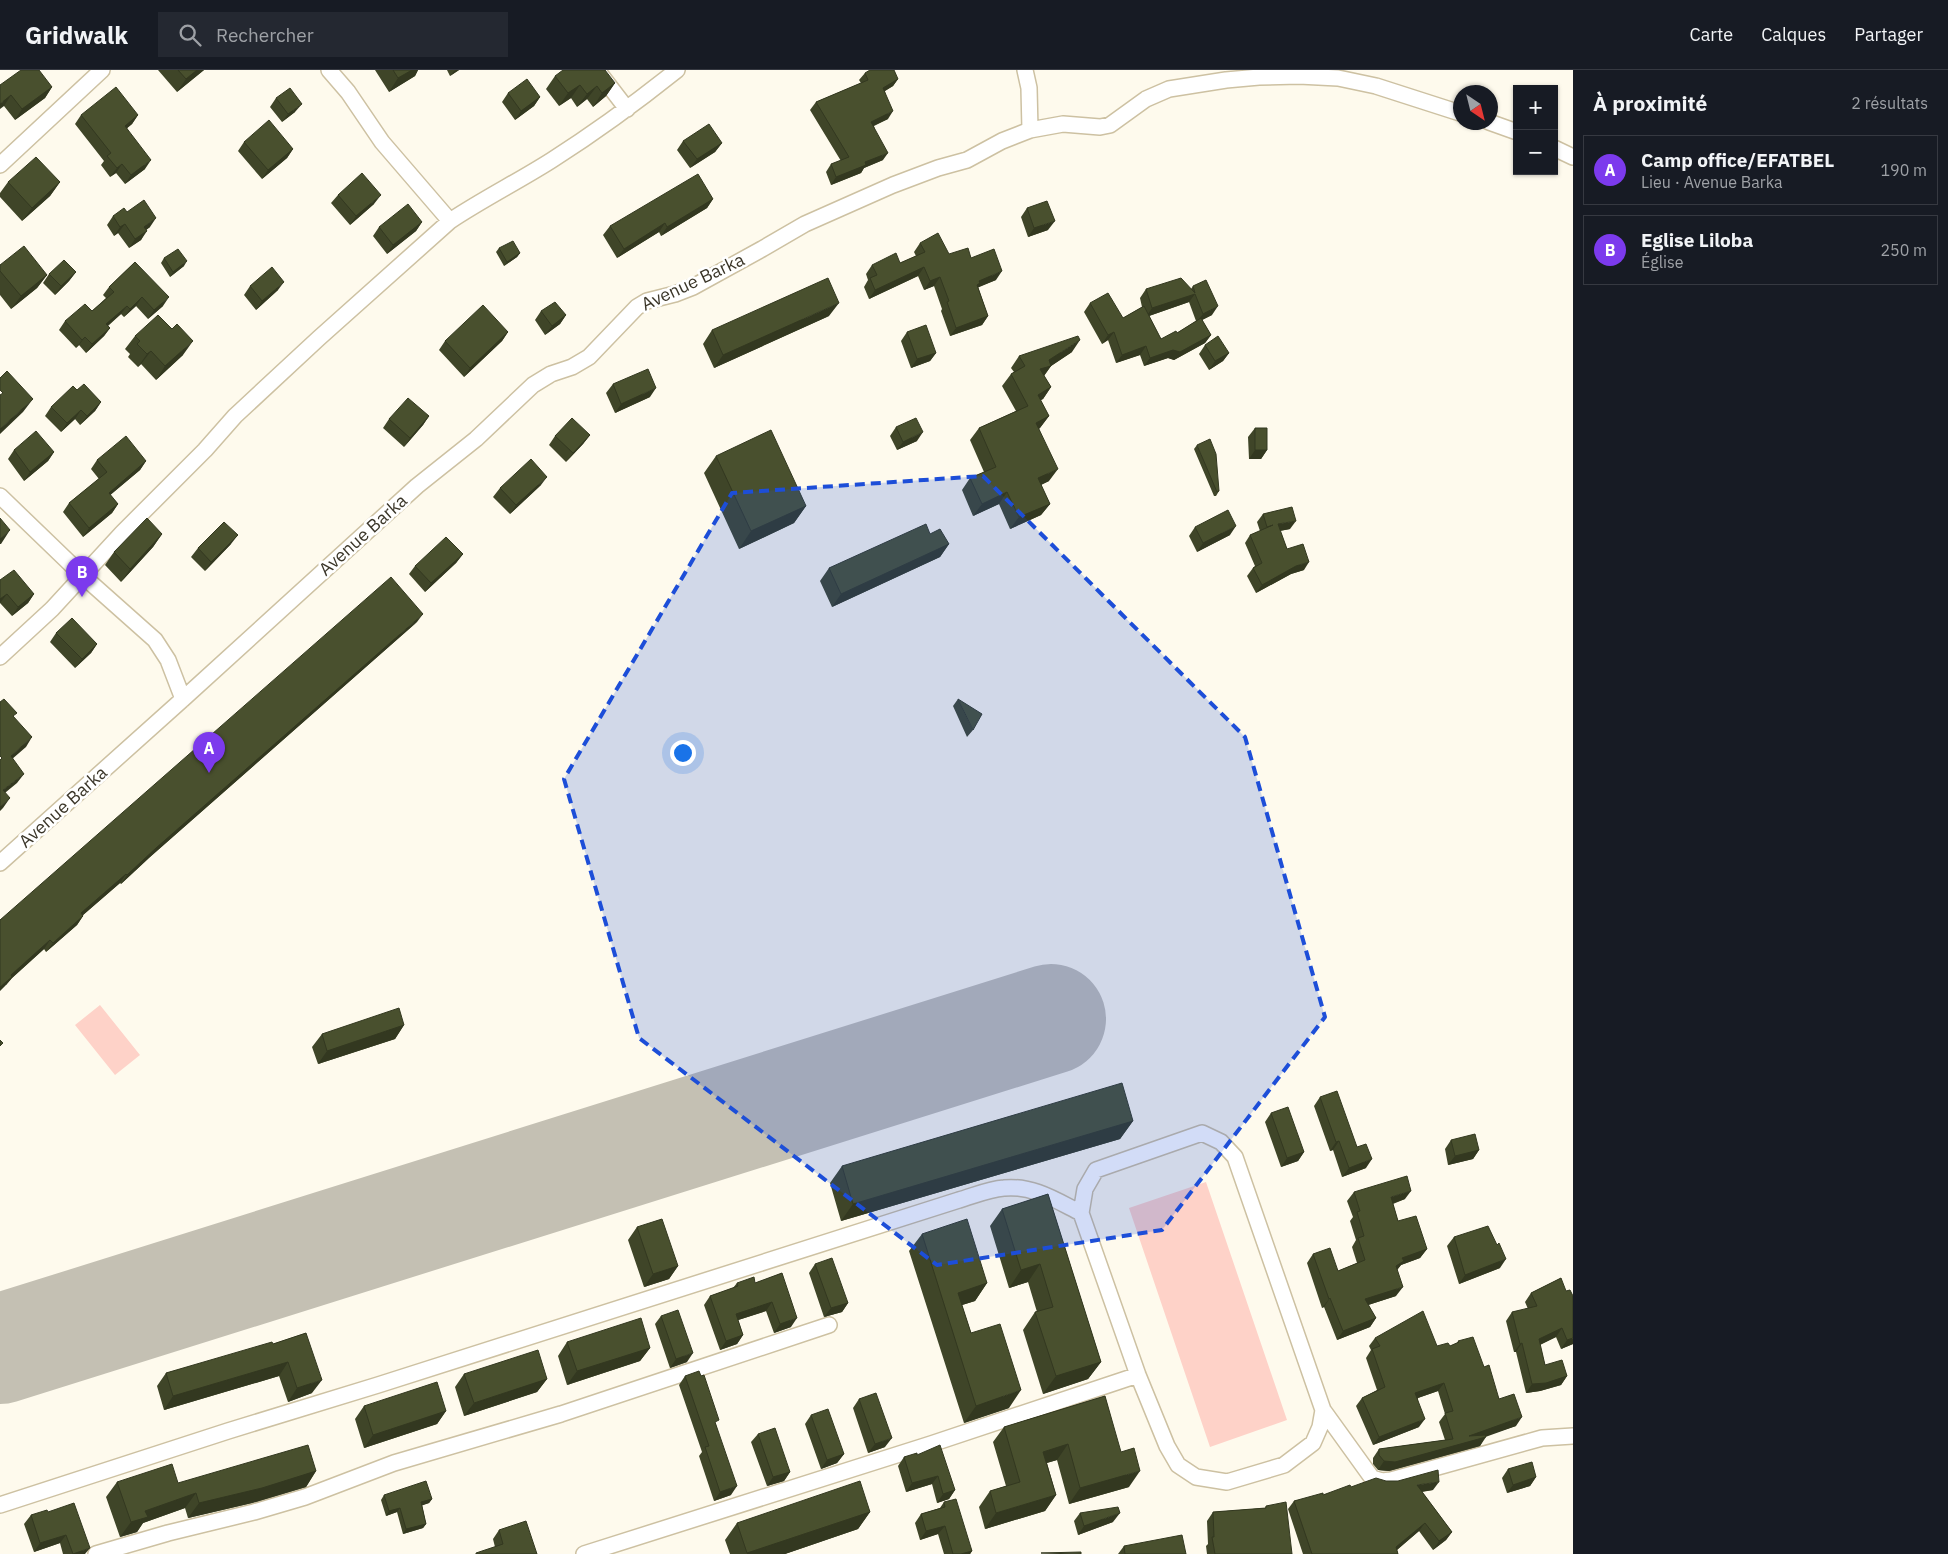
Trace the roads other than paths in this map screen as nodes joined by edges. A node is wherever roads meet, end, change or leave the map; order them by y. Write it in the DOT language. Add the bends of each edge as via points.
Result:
graph roads {
  1 [pos="102,70"];
  2 [pos="329,70"];
  3 [pos="597,70"];
  4 [pos="677,70"];
  5 [pos="1025,70"];
  6 [pos="627,109"];
  7 [pos="1453,111"];
  8 [pos="1498,125"];
  9 [pos="1030,130"];
  10 [pos="1513,131"];
  11 [pos="1558,150"];
  12 [pos="1573,157"];
  13 [pos="0,165"];
  14 [pos="450,221"];
  15 [pos="0,496"];
  16 [pos="83,576"];
  17 [pos="0,657"];
  18 [pos="184,699"];
  19 [pos="0,863"];
  20 [pos="1081,1213"];
  21 [pos="829,1325"];
  22 [pos="1138,1375"];
  23 [pos="1323,1410"];
  24 [pos="1573,1436"];
  25 [pos="0,1505"];
  26 [pos="96,1554"];
  27 [pos="584,1554"];
  1 -- 13 [label="street"];
  2 -- 14 [label="street" via="382,142"];
  3 -- 6 [label="street"];
  4 -- 6 [label="street"];
  5 -- 9 [label="street"];
  6 -- 14 [label="street" via="552,160"];
  7 -- 9 [label="street, Avenue Barka" via="1384,88 1338,78 1259,77 1169,89 1146,99 1110,125 1100,128 1063,124"];
  8 -- 10 [label="street"];
  9 -- 18 [label="street, Avenue Barka" via="967,160 893,185 805,224 693,287 646,301 637,307 589,357 533,385 476,439 361,536"];
  11 -- 12 [label="street"];
  14 -- 16 [label="street" via="235,416"];
  15 -- 16 [label="street"];
  16 -- 17 [label="street"];
  16 -- 18 [label="street" via="155,640 168,660"];
  18 -- 19 [label="street, Avenue Barka"];
  20 -- 22 [label="street"];
  20 -- 23 [label="street" via="1085,1189 1096,1170 1202,1133 1221,1142 1235,1157"];
  20 -- 25 [label="street" via="1034,1190 1017,1187 996,1190"];
  21 -- 26 [label="street" via="561,1414 394,1463 305,1497"];
  22 -- 23 [label="street" via="1178,1465 1196,1477 1210,1481 1227,1482 1284,1465 1313,1443"];
  22 -- 27 [label="street"];
  23 -- 24 [label="street" via="1366,1472 1382,1481 1542,1438"];
}
